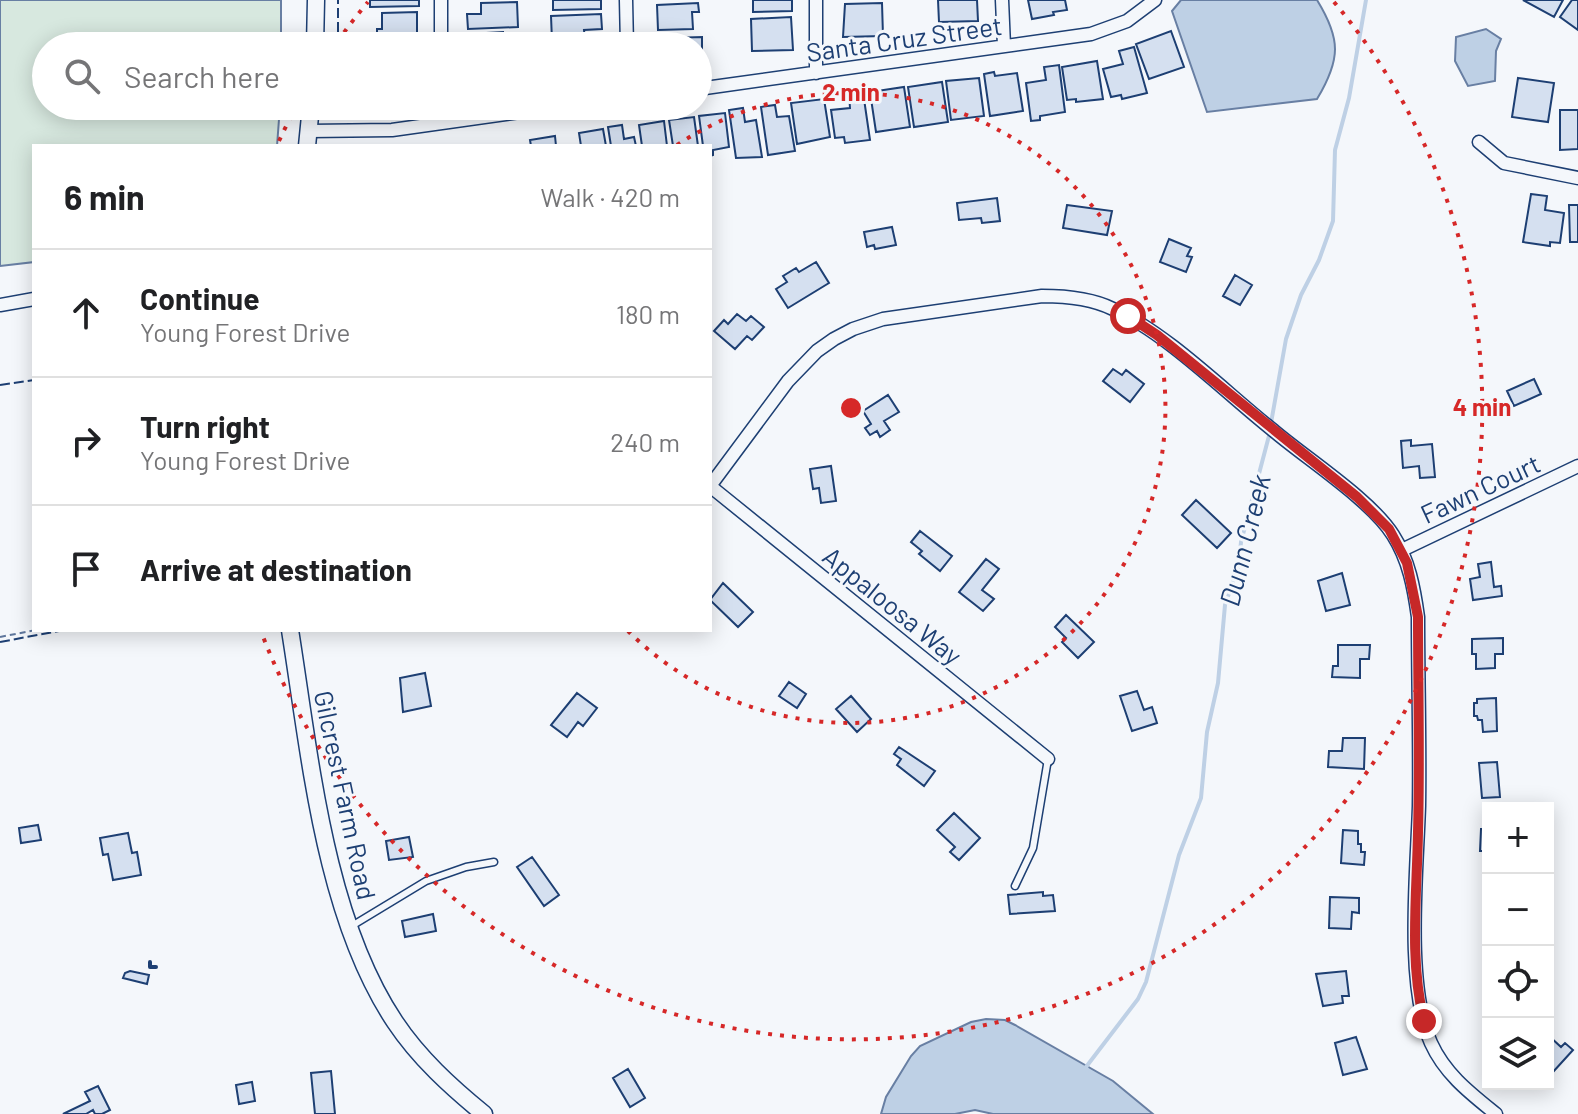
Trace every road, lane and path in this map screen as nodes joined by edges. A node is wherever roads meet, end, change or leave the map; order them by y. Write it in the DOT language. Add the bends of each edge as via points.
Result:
graph roads {
  1 [pos="316,0"];
  2 [pos="441,0"];
  3 [pos="626,0"];
  4 [pos="816,0"];
  5 [pos="1002,0"];
  6 [pos="1155,0"];
  7 [pos="315,32"];
  8 [pos="441,32"];
  9 [pos="627,32"];
  10 [pos="1004,46"];
  11 [pos="816,73"];
  12 [pos="712,87"];
  13 [pos="463,120"];
  14 [pos="442,123"];
  15 [pos="308,139"];
  16 [pos="1479,142"];
  17 [pos="1578,178"];
  18 [pos="32,299"];
  19 [pos="0,305"];
  20 [pos="1578,466"];
  21 [pos="712,483"];
  22 [pos="712,488"];
  23 [pos="1402,550"];
  24 [pos="32,631"];
  25 [pos="290,632"];
  26 [pos="0,637"];
  27 [pos="1048,759"];
  28 [pos="494,862"];
  29 [pos="1015,886"];
  30 [pos="350,927"];
  31 [pos="484,1114"];
  32 [pos="1496,1114"];
  1 -- 7 [label="main road"];
  2 -- 8 [label="street"];
  3 -- 9 [label="street"];
  4 -- 11 [label="street"];
  5 -- 10 [label="street"];
  6 -- 10 [label="street, Santa Cruz Street" via="1127,21 1091,34"];
  10 -- 11 [label="street, Santa Cruz Street"];
  11 -- 12 [label="street, Santa Cruz Street"];
  13 -- 14 [label="street"];
  14 -- 15 [label="street"];
  16 -- 17 [label="street" via="1504,163"];
  18 -- 19 [label="street"];
  20 -- 23 [label="street, Fawn Court"];
  21 -- 23 [label="street" via="788,381 834,339 883,319 1042,296 1069,297 1128,316 1157,335 1357,497"];
  22 -- 27 [label="street, Appaloosa Way"];
  23 -- 32 [label="street" via="1418,617 1419,998 1441,1062"];
  24 -- 26 [label="path"];
  25 -- 30 [label="main road, Gilcrest Farm Road" via="326,840"];
  27 -- 29 [label="lane" via="1033,848"];
  28 -- 30 [label="lane" via="426,881"];
  30 -- 31 [label="main road, Gilcrest Farm Road" via="366,970 396,1023 434,1070"];
}
